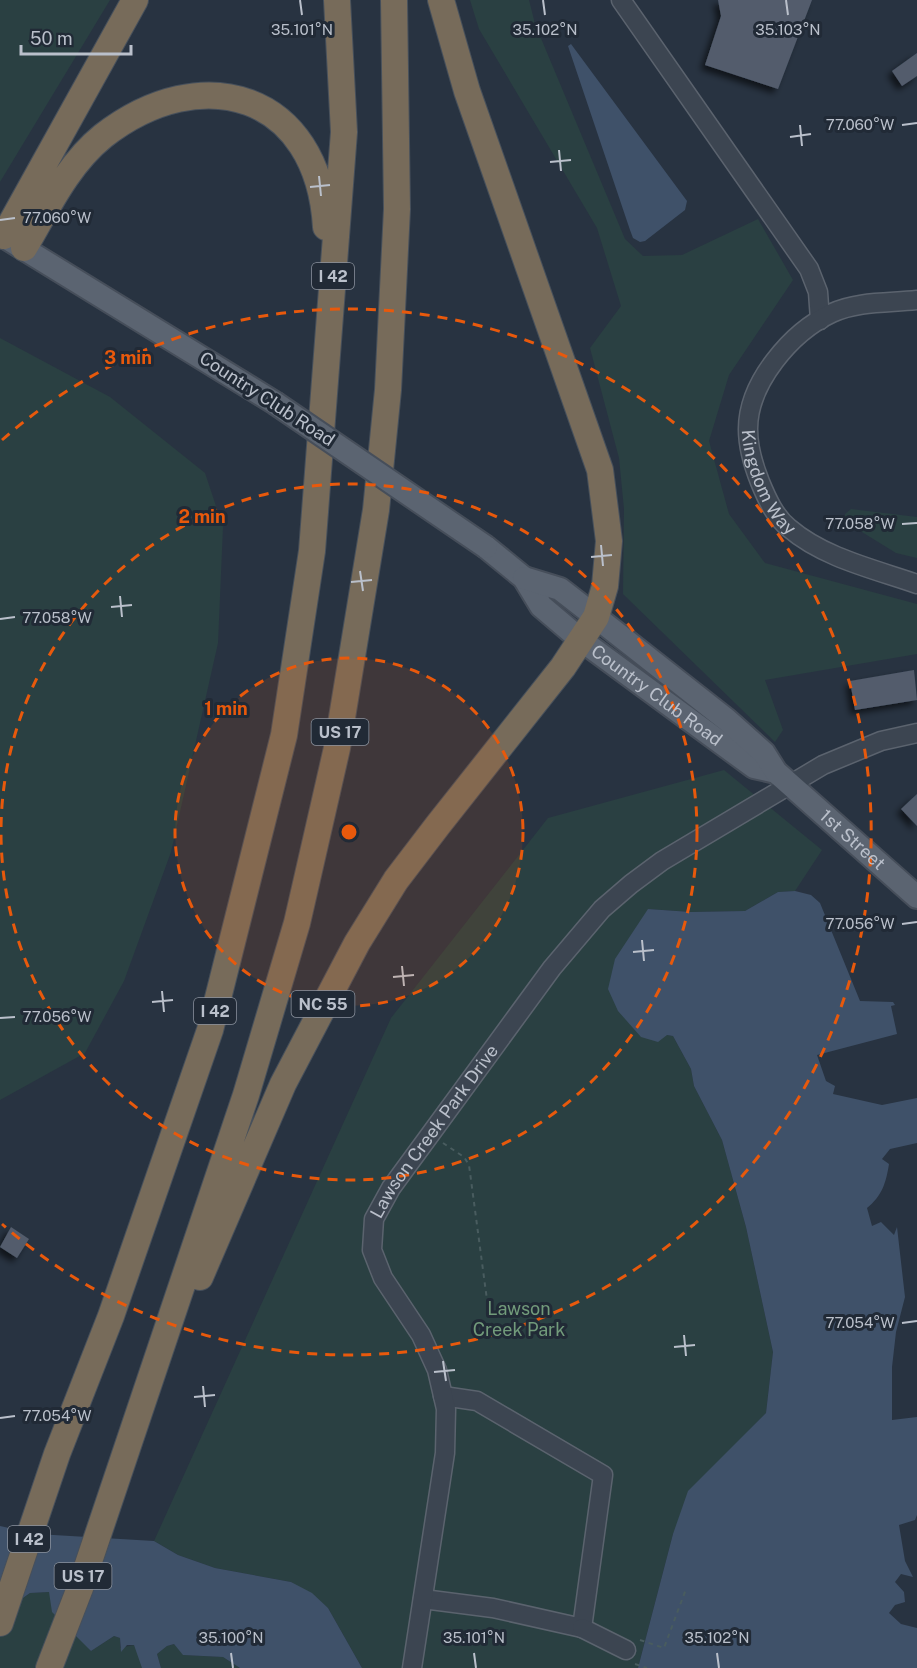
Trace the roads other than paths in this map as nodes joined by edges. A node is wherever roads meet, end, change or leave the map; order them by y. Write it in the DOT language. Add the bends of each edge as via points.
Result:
graph roads {
  1 [pos="135,0"];
  2 [pos="337,0"];
  3 [pos="394,0"];
  4 [pos="441,0"];
  5 [pos="621,0"];
  6 [pos="10,240"];
  7 [pos="917,300"];
  8 [pos="820,320"];
  9 [pos="312,551"];
  10 [pos="524,578"];
  11 [pos="917,584"];
  12 [pos="596,617"];
  13 [pos="581,640"];
  14 [pos="917,734"];
  15 [pos="783,778"];
  16 [pos="917,897"];
  17 [pos="443,1396"];
  18 [pos="131,1437"];
  19 [pos="423,1599"];
  20 [pos="0,1623"];
  21 [pos="582,1628"];
  22 [pos="631,1650"];
  23 [pos="49,1668"];
  24 [pos="412,1668"];
  1 -- 6 [label="highway"];
  2 -- 9 [label="highway, I 42" via="344,132"];
  3 -- 18 [label="highway, US 17" via="397,209 388,390 374,521 341,726 281,981"];
  4 -- 12 [label="highway" via="467,91 600,470 609,542"];
  5 -- 8 [label="street" via="809,269 818,292"];
  6 -- 9 [label="highway" via="86,152 144,111 169,103 219,98 264,108 283,121 311,159 325,209 326,299"];
  6 -- 10 [label="main road, Country Club Road, bridge" via="275,403 486,547"];
  7 -- 8 [label="street, Kingdom Way" via="857,306"];
  8 -- 11 [label="street, Kingdom Way" via="779,357 756,390 748,429 755,470 768,502 787,527 816,548"];
  9 -- 20 [label="highway, I 42" via="284,735 210,1030"];
  10 -- 12 [label="main road, Country Club Road" via="560,589"];
  10 -- 13 [label="main road, Country Club Road" via="541,606"];
  12 -- 13 [label="highway, NC 55"];
  12 -- 15 [label="main road, Country Club Road" via="728,720 764,753"];
  13 -- 15 [label="main road, Country Club Road" via="754,767"];
  13 -- 18 [label="highway, NC 55" via="396,880 347,959 283,1084"];
  14 -- 15 [label="street, Lawson Creek Park Drive" via="881,741"];
  15 -- 16 [label="main road, 1st Street"];
  15 -- 17 [label="street, Lawson Creek Park Drive" via="662,861 602,909 552,968 391,1188 374,1219 372,1250 383,1278 421,1335 437,1370"];
  17 -- 19 [label="street, Lawson Creek Park Drive" via="445,1453"];
  17 -- 21 [label="street" via="477,1401 603,1475"];
  18 -- 23 [label="highway, US 17"];
  19 -- 21 [label="street" via="493,1608"];
  19 -- 24 [label="street, Lawson Creek Park Drive"];
  21 -- 22 [label="street"];
}
